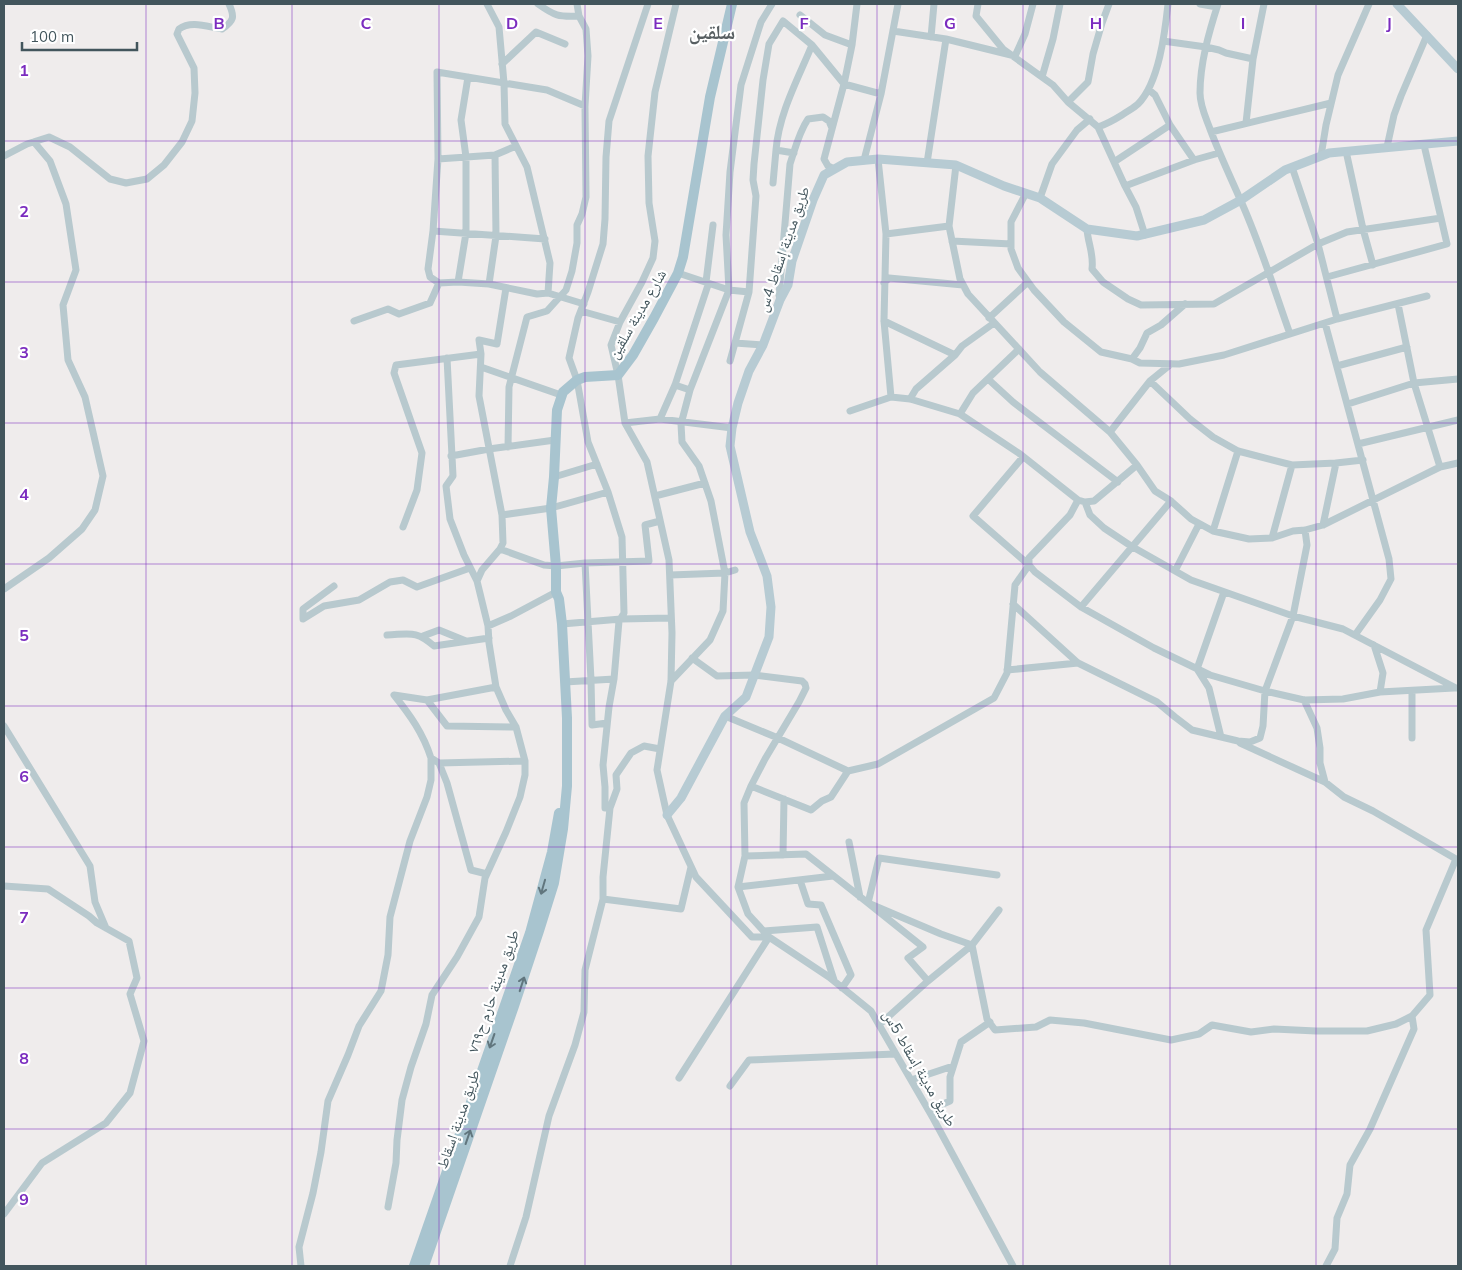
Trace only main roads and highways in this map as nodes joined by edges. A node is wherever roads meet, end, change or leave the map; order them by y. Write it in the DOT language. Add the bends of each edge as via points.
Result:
graph roads {
  1 [pos="732,4"];
  2 [pos="567,718"];
  3 [pos="414,1266"];
  4 [pos="424,1266"];
  1 -- 2 [label="main road, شارع مدينة سلقين" via="710,97 678,273 633,355 618,375 577,380 563,392 556,410 551,508"];
  2 -- 3 [label="main road, طريق مدينة حارم ح٧٦٩, one-way" via="563,788 552,852 530,933"];
  4 -- 2 [label="main road, طريق مدينة إسقاط, one-way" via="554,883 567,786"];
}
